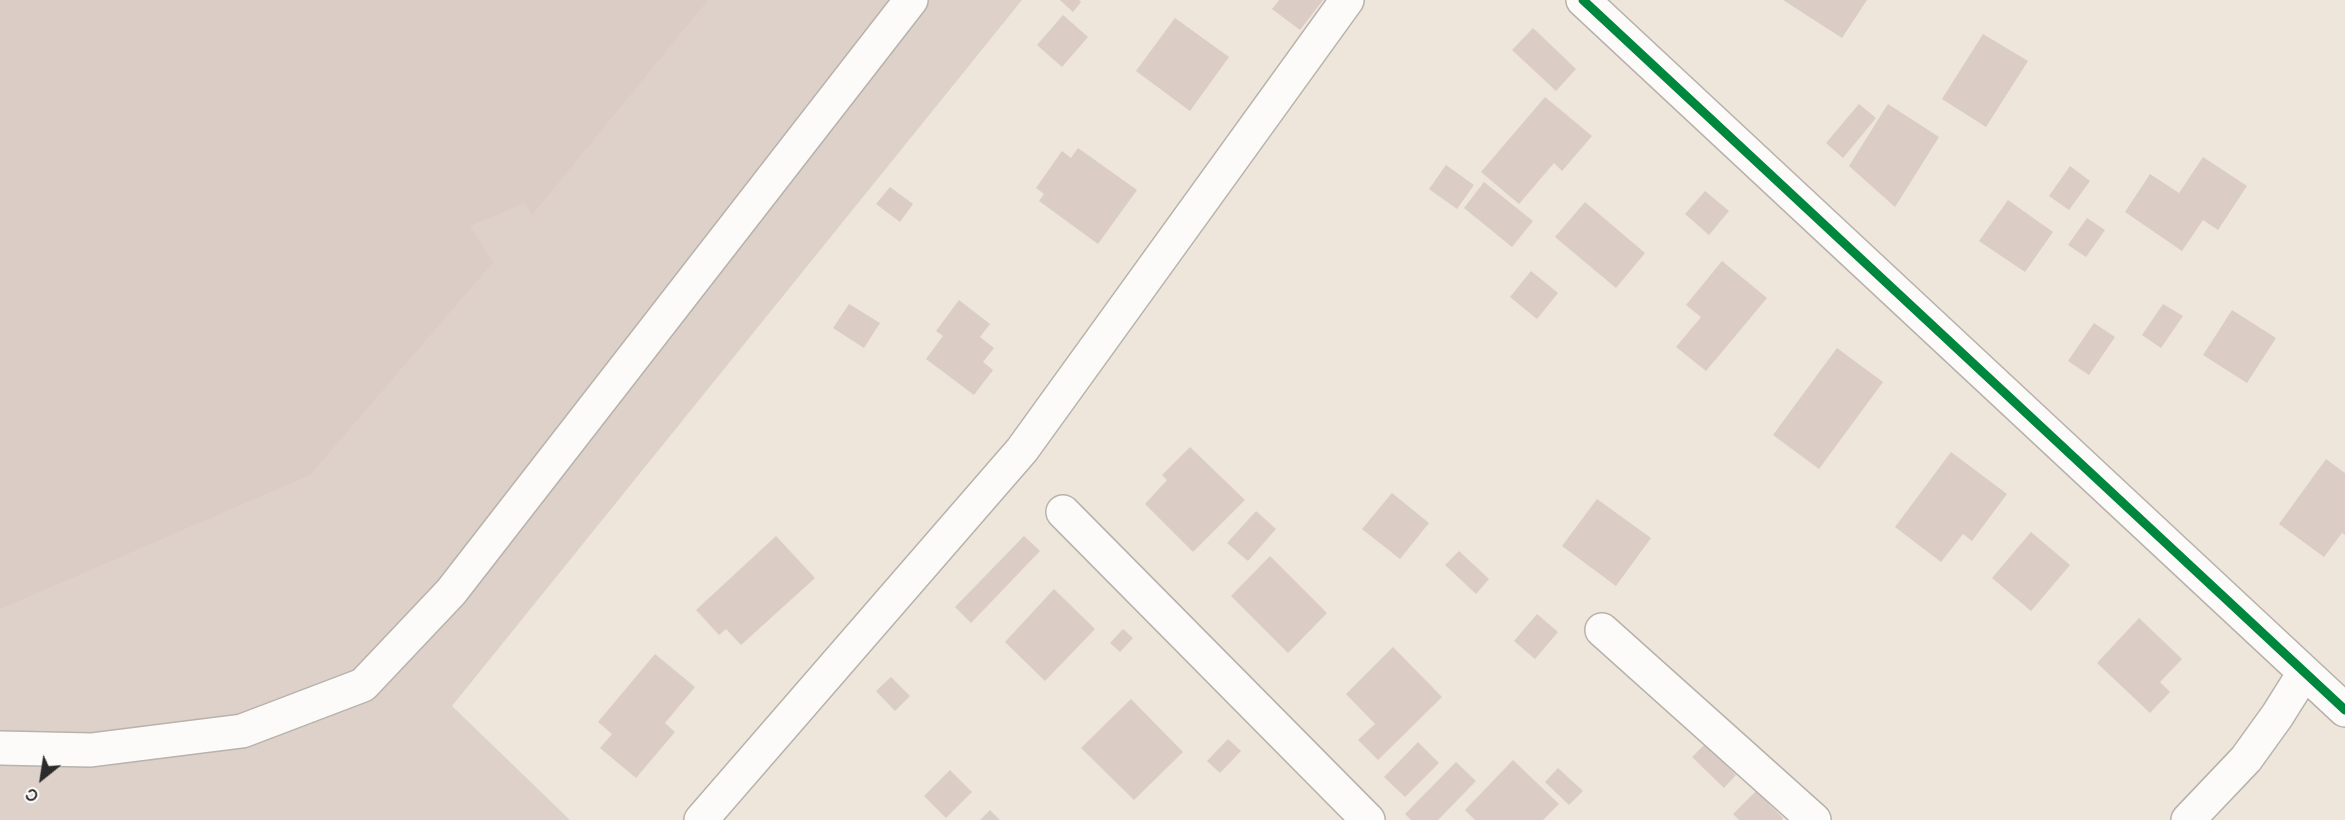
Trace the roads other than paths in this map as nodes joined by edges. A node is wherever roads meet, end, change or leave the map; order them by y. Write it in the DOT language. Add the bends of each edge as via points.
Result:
graph roads {
  1 [pos="911,0"];
  2 [pos="1347,0"];
  3 [pos="1583,0"];
  4 [pos="1063,512"];
  5 [pos="1602,630"];
  6 [pos="2304,673"];
  7 [pos="2345,710"];
  8 [pos="0,748"];
  9 [pos="701,820"];
  10 [pos="1368,820"];
  11 [pos="1814,820"];
  12 [pos="2188,820"];
  1 -- 8 [label="street" via="451,592 363,685 242,731 91,750"];
  2 -- 9 [label="street" via="1022,450"];
  3 -- 6 [label="street"];
  4 -- 10 [label="street"];
  5 -- 11 [label="street"];
  6 -- 7 [label="street"];
  6 -- 12 [label="street" via="2246,759"];
}
